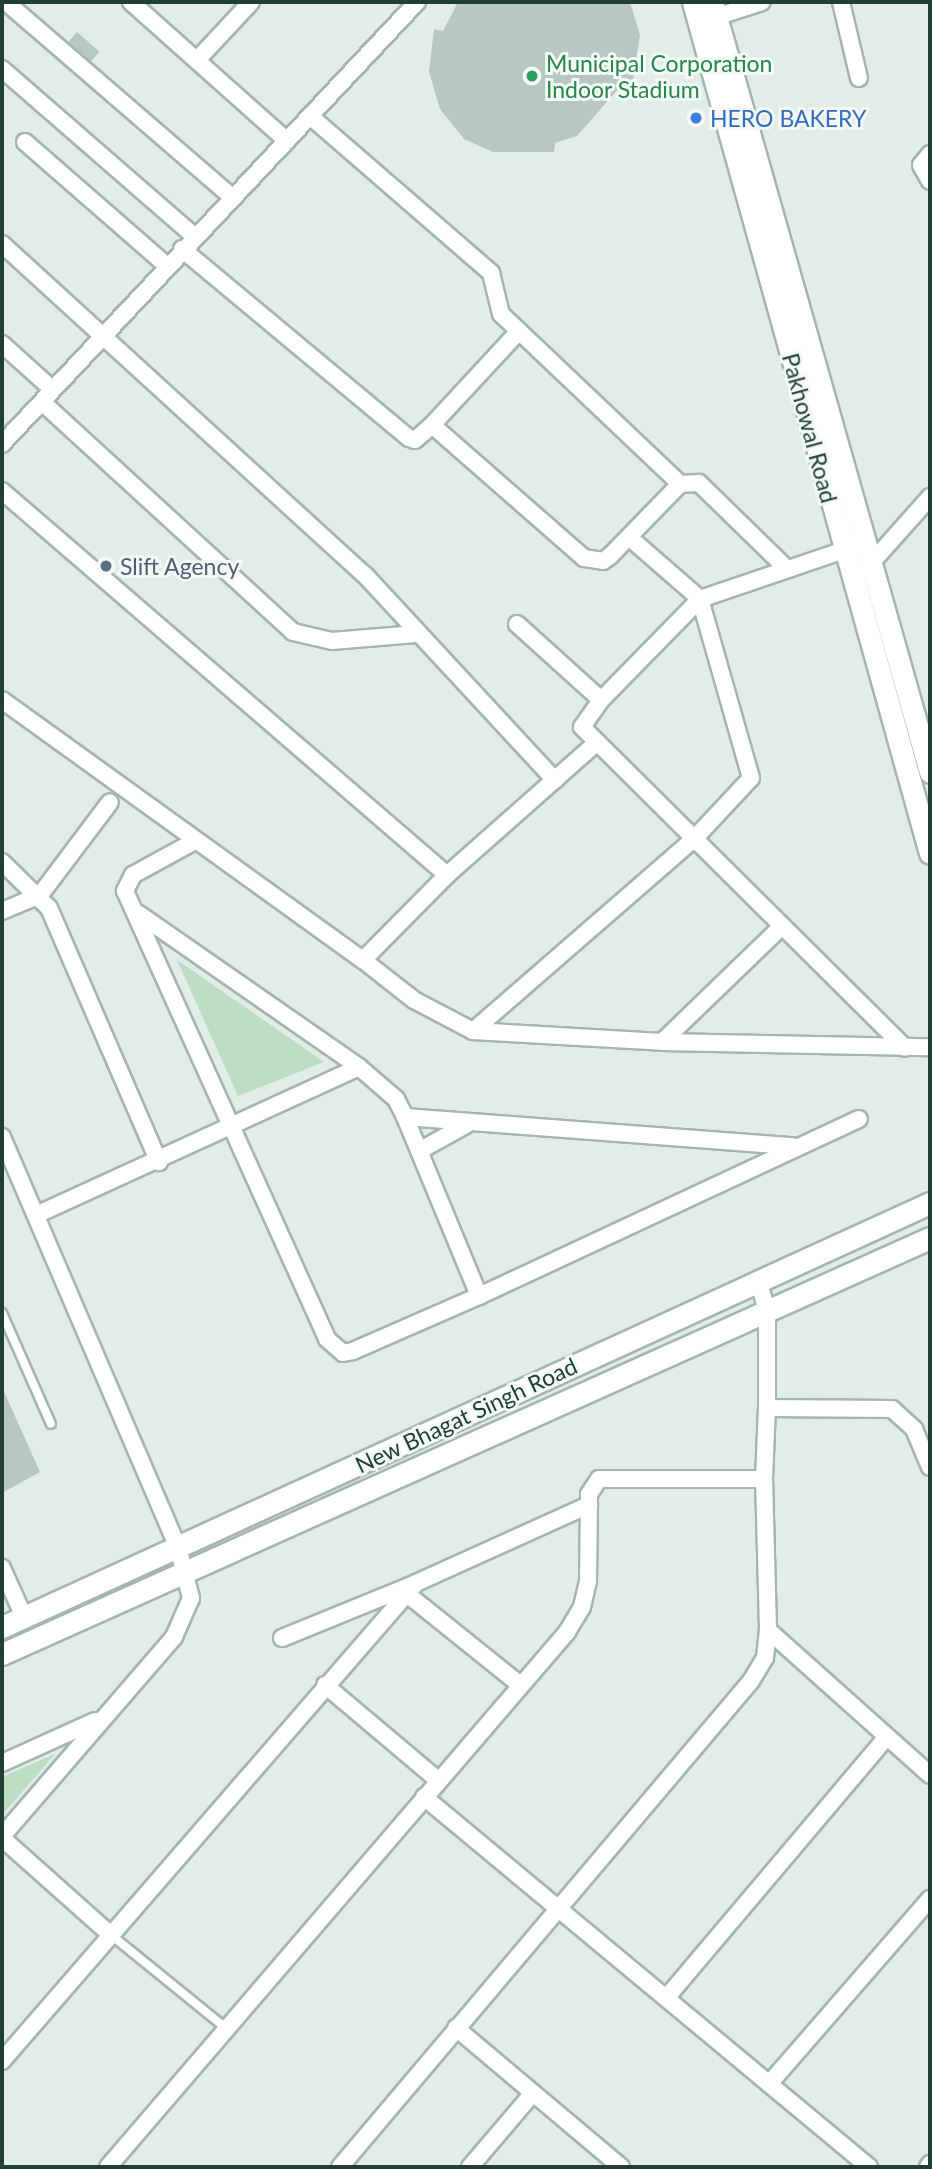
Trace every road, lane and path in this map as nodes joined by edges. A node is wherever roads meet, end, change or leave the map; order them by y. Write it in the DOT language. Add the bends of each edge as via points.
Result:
graph roads {
  1 [pos="6,2"];
  2 [pos="251,2"];
  3 [pos="416,2"];
  4 [pos="693,2"];
  5 [pos="762,2"];
  6 [pos="841,2"];
  7 [pos="136,3"];
  8 [pos="714,9"];
  9 [pos="197,60"];
  10 [pos="2,69"];
  11 [pos="859,78"];
  12 [pos="310,116"];
  13 [pos="287,141"];
  14 [pos="25,142"];
  15 [pos="930,154"];
  16 [pos="930,181"];
  17 [pos="233,198"];
  18 [pos="195,237"];
  19 [pos="2,244"];
  20 [pos="183,249"];
  21 [pos="167,266"];
  22 [pos="519,331"];
  23 [pos="102,334"];
  24 [pos="2,344"];
  25 [pos="47,396"];
  26 [pos="432,425"];
  27 [pos="5,434"];
  28 [pos="680,484"];
  29 [pos="2,491"];
  30 [pos="930,497"];
  31 [pos="629,537"];
  32 [pos="868,541"];
  33 [pos="844,551"];
  34 [pos="874,562"];
  35 [pos="787,569"];
  36 [pos="853,581"];
  37 [pos="699,599"];
  38 [pos="517,624"];
  39 [pos="416,634"];
  40 [pos="2,700"];
  41 [pos="601,700"];
  42 [pos="595,744"];
  43 [pos="930,772"];
  44 [pos="555,780"];
  45 [pos="110,802"];
  46 [pos="694,839"];
  47 [pos="195,841"];
  48 [pos="930,853"];
  49 [pos="2,862"];
  50 [pos="447,875"];
  51 [pos="40,895"];
  52 [pos="2,911"];
  53 [pos="137,912"];
  54 [pos="782,926"];
  55 [pos="363,960"];
  56 [pos="473,1031"];
  57 [pos="662,1042"];
  58 [pos="930,1047"];
  59 [pos="905,1048"];
  60 [pos="359,1067"];
  61 [pos="405,1117"];
  62 [pos="859,1119"];
  63 [pos="466,1125"];
  64 [pos="236,1127"];
  65 [pos="2,1137"];
  66 [pos="795,1146"];
  67 [pos="419,1151"];
  68 [pos="159,1162"];
  69 [pos="930,1203"];
  70 [pos="36,1215"];
  71 [pos="930,1238"];
  72 [pos="759,1282"];
  73 [pos="479,1296"];
  74 [pos="768,1312"];
  75 [pos="2,1313"];
  76 [pos="767,1408"];
  77 [pos="51,1424"];
  78 [pos="930,1467"];
  79 [pos="764,1479"];
  80 [pos="589,1505"];
  81 [pos="178,1547"];
  82 [pos="2,1568"];
  83 [pos="188,1570"];
  84 [pos="412,1589"];
  85 [pos="24,1617"];
  86 [pos="2,1627"];
  87 [pos="768,1630"];
  88 [pos="282,1638"];
  89 [pos="35,1639"];
  90 [pos="2,1654"];
  91 [pos="325,1685"];
  92 [pos="520,1685"];
  93 [pos="101,1718"];
  94 [pos="886,1738"];
  95 [pos="2,1763"];
  96 [pos="930,1775"];
  97 [pos="438,1780"];
  98 [pos="424,1797"];
  99 [pos="2,1837"];
  100 [pos="930,1899"];
  101 [pos="559,1908"];
  102 [pos="111,1935"];
  103 [pos="667,1997"];
  104 [pos="456,2028"];
  105 [pos="227,2029"];
  106 [pos="2,2061"];
  107 [pos="768,2084"];
  108 [pos="533,2093"];
  109 [pos="108,2167"];
  110 [pos="341,2167"];
  111 [pos="470,2167"];
  112 [pos="621,2167"];
  113 [pos="869,2167"];
  1 -- 17 [label="street"];
  2 -- 9 [label="street"];
  3 -- 12 [label="street"];
  4 -- 33 [label="street, Pakhowal Road"];
  5 -- 8 [label="street"];
  6 -- 11 [label="street"];
  7 -- 9 [label="street"];
  8 -- 32 [label="street, Pakhowal Road"];
  9 -- 13 [label="street"];
  10 -- 18 [label="street"];
  12 -- 13 [label="street"];
  12 -- 22 [label="street" via="491,274 496,307"];
  13 -- 17 [label="street"];
  14 -- 21 [label="street"];
  15 -- 16 [label="street" via="921,165"];
  17 -- 18 [label="street"];
  18 -- 20 [label="street"];
  19 -- 23 [label="street"];
  20 -- 21 [label="street"];
  20 -- 26 [label="street" via="409,438 415,440"];
  21 -- 23 [label="street"];
  22 -- 26 [label="street"];
  22 -- 28 [label="street"];
  23 -- 25 [label="street"];
  23 -- 39 [label="street" via="322,533"];
  24 -- 25 [label="street"];
  25 -- 27 [label="street"];
  25 -- 39 [label="street" via="293,632 308,640 332,641"];
  26 -- 31 [label="street" via="584,558 603,561"];
  28 -- 31 [label="street"];
  28 -- 35 [label="street" via="699,483"];
  29 -- 50 [label="street"];
  30 -- 34 [label="street"];
  31 -- 37 [label="street"];
  32 -- 33 [label="street"];
  32 -- 34 [label="street, Pakhowal Road"];
  33 -- 35 [label="street"];
  33 -- 36 [label="street, Pakhowal Road"];
  34 -- 36 [label="street"];
  34 -- 43 [label="street, Pakhowal Road"];
  35 -- 37 [label="street"];
  36 -- 48 [label="street, Pakhowal Road"];
  37 -- 41 [label="street"];
  37 -- 46 [label="street" via="751,778"];
  38 -- 41 [label="street"];
  39 -- 44 [label="street"];
  40 -- 47 [label="street"];
  41 -- 42 [label="street" via="582,727"];
  42 -- 44 [label="street"];
  42 -- 46 [label="street"];
  44 -- 50 [label="street"];
  45 -- 51 [label="street"];
  46 -- 54 [label="street"];
  46 -- 56 [label="street"];
  47 -- 53 [label="street" via="126,883"];
  47 -- 55 [label="street"];
  49 -- 51 [label="street"];
  50 -- 55 [label="street"];
  51 -- 52 [label="street"];
  51 -- 68 [label="street"];
  53 -- 60 [label="street"];
  53 -- 64 [label="street"];
  54 -- 57 [label="street"];
  54 -- 59 [label="street"];
  55 -- 56 [label="street" via="414,1000"];
  56 -- 57 [label="street"];
  57 -- 59 [label="street"];
  58 -- 59 [label="street"];
  60 -- 61 [label="street" via="396,1099"];
  60 -- 64 [label="street"];
  61 -- 63 [label="street"];
  61 -- 67 [label="street"];
  62 -- 66 [label="street"];
  63 -- 66 [label="street"];
  63 -- 67 [label="street"];
  64 -- 68 [label="street"];
  64 -- 73 [label="street" via="335,1348 353,1351"];
  65 -- 70 [label="street"];
  66 -- 73 [label="street"];
  67 -- 73 [label="street"];
  68 -- 70 [label="street"];
  69 -- 72 [label="street, New Bhagat Singh Road"];
  70 -- 81 [label="street"];
  71 -- 74 [label="street, New Bhagat Singh Road"];
  72 -- 74 [label="street"];
  72 -- 81 [label="street, New Bhagat Singh Road"];
  74 -- 76 [label="street"];
  74 -- 83 [label="street, New Bhagat Singh Road"];
  75 -- 77 [label="lane"];
  76 -- 78 [label="street" via="891,1409 915,1429"];
  76 -- 79 [label="street"];
  79 -- 80 [label="street" via="608,1476 592,1486"];
  79 -- 87 [label="street"];
  80 -- 84 [label="street"];
  80 -- 92 [label="street" via="582,1607"];
  81 -- 83 [label="street"];
  81 -- 85 [label="street, New Bhagat Singh Road"];
  82 -- 85 [label="street"];
  83 -- 89 [label="street, New Bhagat Singh Road"];
  83 -- 93 [label="street" via="187,1616"];
  84 -- 88 [label="street"];
  84 -- 91 [label="street"];
  84 -- 92 [label="street"];
  85 -- 86 [label="street, New Bhagat Singh Road"];
  85 -- 89 [label="street"];
  87 -- 94 [label="street"];
  87 -- 101 [label="street" via="765,1658 751,1681"];
  89 -- 90 [label="street, New Bhagat Singh Road"];
  91 -- 97 [label="street"];
  91 -- 102 [label="street"];
  92 -- 97 [label="street"];
  93 -- 95 [label="street"];
  93 -- 99 [label="street"];
  94 -- 96 [label="street"];
  94 -- 103 [label="street"];
  97 -- 98 [label="street"];
  98 -- 101 [label="street"];
  98 -- 105 [label="street"];
  99 -- 102 [label="street"];
  100 -- 107 [label="street"];
  101 -- 103 [label="street"];
  101 -- 104 [label="street"];
  102 -- 105 [label="lane"];
  102 -- 106 [label="street"];
  103 -- 107 [label="street"];
  104 -- 108 [label="street"];
  104 -- 110 [label="street"];
  105 -- 109 [label="street"];
  107 -- 113 [label="street"];
  108 -- 111 [label="street"];
  108 -- 112 [label="street"];
}
